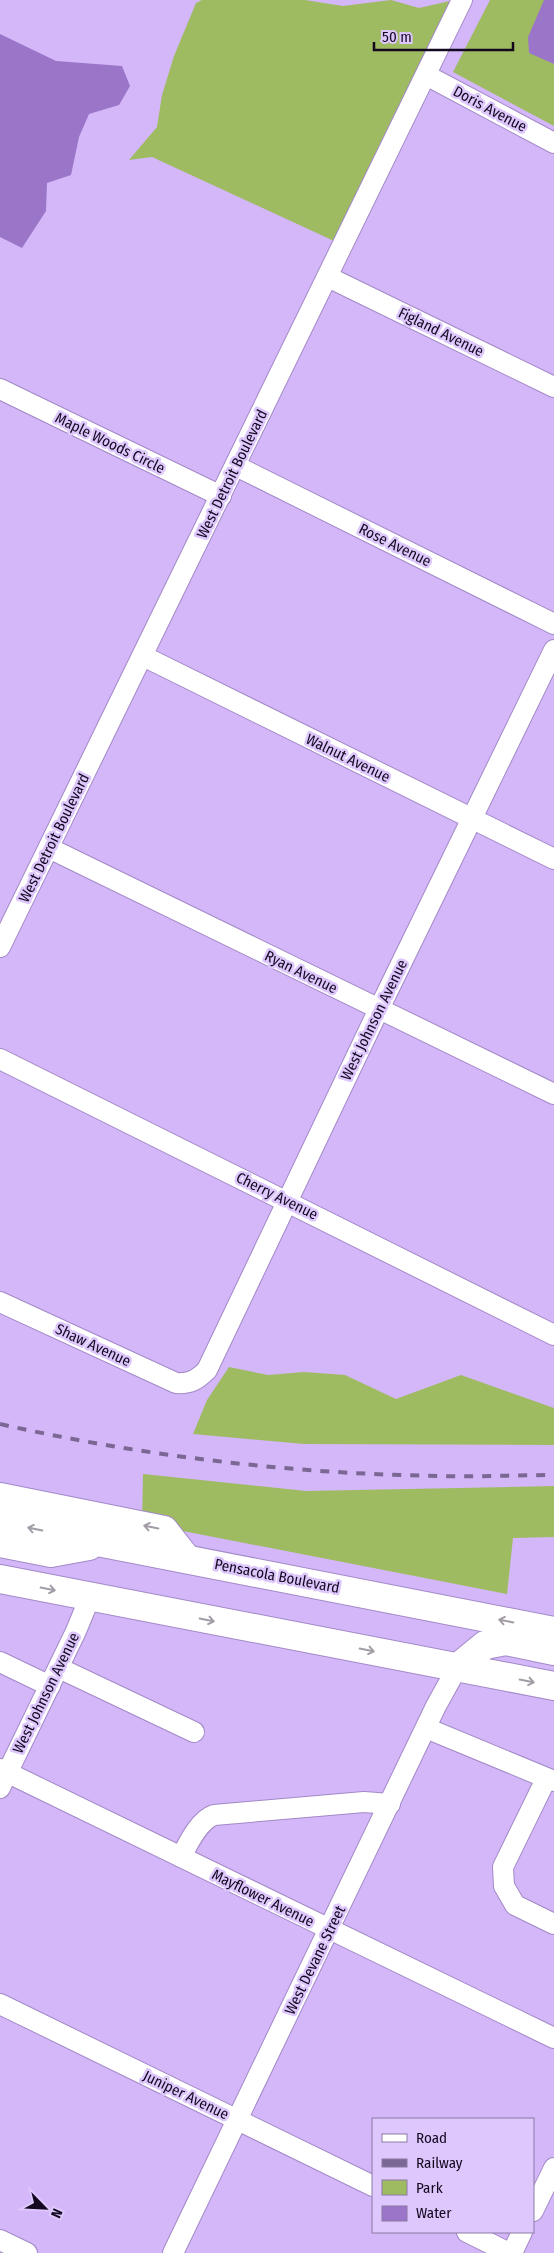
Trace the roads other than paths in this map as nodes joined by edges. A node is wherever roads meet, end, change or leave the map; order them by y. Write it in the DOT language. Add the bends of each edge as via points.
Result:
graph roads {
  1 [pos="462,0"];
  2 [pos="426,75"];
  3 [pos="554,143"];
  4 [pos="328,277"];
  5 [pos="554,387"];
  6 [pos="0,389"];
  7 [pos="236,466"];
  8 [pos="221,496"];
  9 [pos="554,624"];
  10 [pos="554,650"];
  11 [pos="143,656"];
  12 [pos="471,819"];
  13 [pos="49,848"];
  14 [pos="554,860"];
  15 [pos="0,948"];
  16 [pos="379,1009"];
  17 [pos="0,1059"];
  18 [pos="554,1094"];
  19 [pos="287,1201"];
  20 [pos="0,1302"];
  21 [pos="554,1335"];
  22 [pos="186,1383"];
  23 [pos="0,1497"];
  24 [pos="0,1523"];
  25 [pos="0,1543"];
  26 [pos="108,1543"];
  27 [pos="186,1558"];
  28 [pos="0,1580"];
  29 [pos="90,1597"];
  30 [pos="554,1630"];
  31 [pos="554,1650"];
  32 [pos="0,1662"];
  33 [pos="59,1668"];
  34 [pos="457,1668"];
  35 [pos="50,1686"];
  36 [pos="554,1686"];
  37 [pos="426,1728"];
  38 [pos="194,1732"];
  39 [pos="3,1777"];
  40 [pos="550,1780"];
  41 [pos="390,1804"];
  42 [pos="181,1857"];
  43 [pos="554,1924"];
  44 [pos="330,1930"];
  45 [pos="0,2004"];
  46 [pos="554,2038"];
  47 [pos="238,2120"];
  48 [pos="554,2168"];
  49 [pos="372,2186"];
  50 [pos="534,2209"];
  51 [pos="470,2233"];
  52 [pos="521,2233"];
  53 [pos="0,2240"];
  54 [pos="27,2253"];
  55 [pos="173,2253"];
  56 [pos="511,2253"];
  1 -- 2 [label="street, West Detroit Boulevard"];
  2 -- 3 [label="street, Doris Avenue"];
  2 -- 4 [label="street, West Detroit Boulevard"];
  4 -- 5 [label="street, Figland Avenue"];
  4 -- 7 [label="street, West Detroit Boulevard"];
  6 -- 8 [label="street, Maple Woods Circle"];
  7 -- 8 [label="street, West Detroit Boulevard"];
  7 -- 9 [label="street, Rose Avenue"];
  8 -- 11 [label="street, West Detroit Boulevard"];
  10 -- 12 [label="street, West Johnson Avenue"];
  11 -- 12 [label="street, Walnut Avenue"];
  11 -- 13 [label="street, West Detroit Boulevard"];
  12 -- 14 [label="street, Walnut Avenue"];
  12 -- 16 [label="street, West Johnson Avenue"];
  13 -- 15 [label="street, West Detroit Boulevard"];
  13 -- 16 [label="street, Ryan Avenue"];
  16 -- 18 [label="street, Ryan Avenue"];
  16 -- 19 [label="street, West Johnson Avenue"];
  17 -- 19 [label="street, Cherry Avenue"];
  19 -- 21 [label="street, Cherry Avenue"];
  19 -- 22 [label="street, West Johnson Avenue" via="206,1370 198,1379"];
  20 -- 22 [label="street, Shaw Avenue" via="176,1383"];
  27 -- 23 [label="highway, one-way" via="164,1530"];
  26 -- 24 [label="highway, Pensacola Boulevard, one-way"];
  25 -- 26 [label="highway" via="51,1552"];
  26 -- 27 [label="highway, Pensacola Boulevard"];
  30 -- 27 [label="highway, Pensacola Boulevard, one-way"];
  28 -- 29 [label="highway, one-way"];
  29 -- 33 [label="street, West Johnson Avenue"];
  29 -- 34 [label="highway, one-way"];
  31 -- 34 [label="highway" via="506,1641 485,1644"];
  32 -- 35 [label="street"];
  33 -- 35 [label="street, West Johnson Avenue"];
  33 -- 38 [label="street"];
  34 -- 36 [label="highway, one-way"];
  34 -- 37 [label="street, West Devane Street"];
  35 -- 39 [label="street, West Johnson Avenue"];
  37 -- 40 [label="street"];
  37 -- 41 [label="street, West Devane Street"];
  39 -- 42 [label="street, Mayflower Avenue"];
  40 -- 43 [label="street" via="503,1867 504,1886 515,1905"];
  41 -- 42 [label="street" via="364,1802 209,1816"];
  41 -- 44 [label="street, West Devane Street"];
  42 -- 44 [label="street, Mayflower Avenue"];
  44 -- 46 [label="street, Mayflower Avenue"];
  44 -- 47 [label="street, West Devane Street"];
  45 -- 47 [label="street, Juniper Avenue"];
  47 -- 49 [label="street, Juniper Avenue"];
  47 -- 55 [label="street, West Devane Street"];
  48 -- 50 [label="street"];
  51 -- 56 [label="street"];
  52 -- 56 [label="street"];
  53 -- 54 [label="street"];
}
